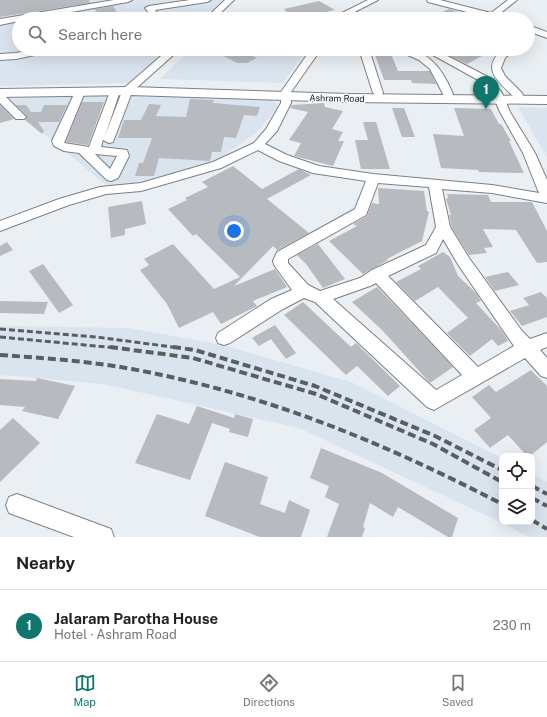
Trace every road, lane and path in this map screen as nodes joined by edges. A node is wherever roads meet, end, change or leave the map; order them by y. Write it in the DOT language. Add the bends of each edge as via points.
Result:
graph roads {
  1 [pos="128,0"];
  2 [pos="207,0"];
  3 [pos="230,0"];
  4 [pos="374,0"];
  5 [pos="431,0"];
  6 [pos="467,0"];
  7 [pos="513,0"];
  8 [pos="139,6"];
  9 [pos="455,6"];
  10 [pos="58,12"];
  11 [pos="148,12"];
  12 [pos="217,12"];
  13 [pos="349,12"];
  14 [pos="477,12"];
  15 [pos="497,12"];
  16 [pos="12,20"];
  17 [pos="0,22"];
  18 [pos="535,33"];
  19 [pos="547,35"];
  20 [pos="16,56"];
  21 [pos="166,56"];
  22 [pos="311,56"];
  23 [pos="366,56"];
  24 [pos="418,56"];
  25 [pos="440,56"];
  26 [pos="500,56"];
  27 [pos="0,57"];
  28 [pos="0,89"];
  29 [pos="124,90"];
  30 [pos="80,92"];
  31 [pos="0,93"];
  32 [pos="378,93"];
  33 [pos="286,94"];
  34 [pos="448,94"];
  35 [pos="518,95"];
  36 [pos="547,95"];
  37 [pos="0,97"];
  38 [pos="499,98"];
  39 [pos="547,100"];
  40 [pos="20,117"];
  41 [pos="109,140"];
  42 [pos="258,145"];
  43 [pos="373,178"];
  44 [pos="544,181"];
  45 [pos="435,184"];
  46 [pos="547,199"];
  47 [pos="0,226"];
  48 [pos="443,227"];
  49 [pos="377,274"];
  50 [pos="311,294"];
  51 [pos="224,338"];
  52 [pos="547,340"];
  53 [pos="526,348"];
  54 [pos="547,370"];
  55 [pos="476,377"];
  56 [pos="17,505"];
  57 [pos="103,537"];
  1 -- 10 [label="street"];
  2 -- 8 [label="street"];
  3 -- 12 [label="street"];
  4 -- 13 [label="street"];
  5 -- 9 [label="street"];
  6 -- 9 [label="street"];
  7 -- 15 [label="street"];
  8 -- 11 [label="street"];
  9 -- 14 [label="street"];
  16 -- 17 [label="street"];
  18 -- 19 [label="street"];
  20 -- 27 [label="street"];
  21 -- 29 [label="street"];
  22 -- 33 [label="street"];
  23 -- 32 [label="street"];
  24 -- 34 [label="street" via="435,67"];
  25 -- 38 [label="street" via="484,79"];
  26 -- 35 [label="street" via="496,70 498,75"];
  28 -- 29 [label="main road, Ashram Road"];
  29 -- 30 [label="main road, Ashram Road"];
  29 -- 30 [label="street" via="88,150 62,148 58,141"];
  29 -- 33 [label="main road, Ashram Road"];
  29 -- 41 [label="street"];
  30 -- 31 [label="main road, Ashram Road"];
  32 -- 33 [label="main road, Ashram Road"];
  32 -- 34 [label="main road, Ashram Road"];
  33 -- 38 [label="main road, Ashram Road"];
  33 -- 42 [label="street" via="286,104 279,118"];
  34 -- 38 [label="main road, Ashram Road"];
  35 -- 36 [label="main road, Ashram Road"];
  35 -- 38 [label="main road, Ashram Road"];
  37 -- 40 [label="street"];
  38 -- 39 [label="main road, Ashram Road"];
  38 -- 44 [label="street"];
  42 -- 43 [label="street" via="283,158 317,170"];
  42 -- 47 [label="street" via="217,164 181,176 141,187 105,190"];
  43 -- 45 [label="street"];
  43 -- 50 [label="street" via="362,212 282,256 281,265"];
  44 -- 46 [label="street"];
  45 -- 46 [label="street" via="492,189"];
  45 -- 48 [label="street"];
  48 -- 49 [label="street" via="431,249"];
  48 -- 53 [label="street" via="464,262"];
  49 -- 50 [label="street" via="365,282"];
  49 -- 55 [label="street"];
  50 -- 51 [label="street" via="277,304"];
  50 -- 55 [label="street" via="359,331 434,401"];
  52 -- 53 [label="street"];
  53 -- 54 [label="street"];
  53 -- 55 [label="street"];
  56 -- 57 [label="street"];
}
